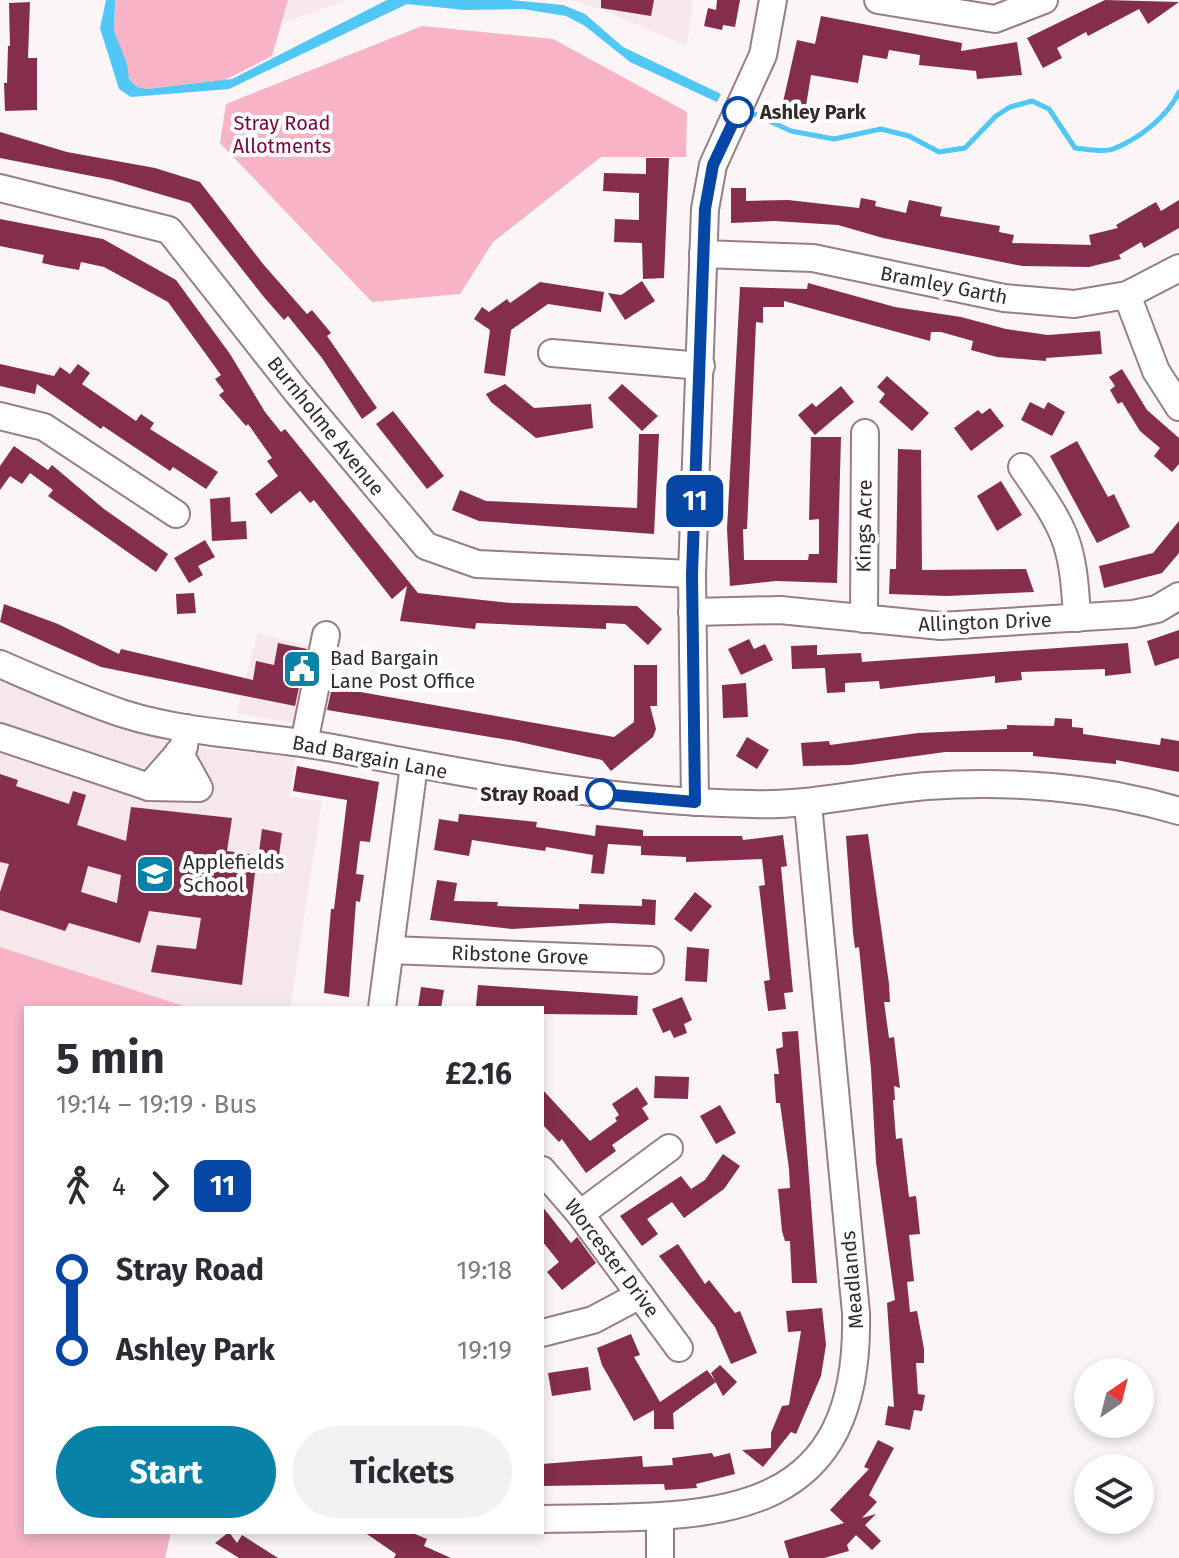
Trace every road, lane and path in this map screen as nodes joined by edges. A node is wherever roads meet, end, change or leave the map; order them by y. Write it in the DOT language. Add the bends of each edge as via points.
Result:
graph roads {
  1 [pos="773,0"];
  2 [pos="878,0"];
  3 [pos="1044,0"];
  4 [pos="0,188"];
  5 [pos="703,254"];
  6 [pos="1179,268"];
  7 [pos="1127,295"];
  8 [pos="552,353"];
  9 [pos="701,366"];
  10 [pos="1179,407"];
  11 [pos="0,416"];
  12 [pos="866,433"];
  13 [pos="1018,460"];
  14 [pos="176,513"];
  15 [pos="692,574"];
  16 [pos="1179,596"];
  17 [pos="692,612"];
  18 [pos="1077,618"];
  19 [pos="864,619"];
  20 [pos="326,635"];
  21 [pos="0,664"];
  22 [pos="0,737"];
  23 [pos="183,740"];
  24 [pos="304,743"];
  25 [pos="414,765"];
  26 [pos="149,787"];
  27 [pos="695,802"];
  28 [pos="808,804"];
  29 [pos="1179,811"];
  30 [pos="390,950"];
  31 [pos="650,960"];
  32 [pos="382,1006"];
  33 [pos="669,1148"];
  34 [pos="544,1172"];
  35 [pos="580,1214"];
  36 [pos="640,1295"];
  37 [pos="544,1332"];
  38 [pos="679,1348"];
  39 [pos="660,1517"];
  40 [pos="544,1519"];
  41 [pos="660,1558"];
  1 -- 5 [label="street" via="763,55 707,186"];
  2 -- 3 [label="street" via="995,19"];
  4 -- 15 [label="street, Burnholme Avenue" via="169,230 426,546 477,564"];
  5 -- 7 [label="street, Bramley Garth" via="813,258 1046,303"];
  5 -- 9 [label="street"];
  6 -- 7 [label="street, Bramley Garth"];
  7 -- 10 [label="street" via="1156,371"];
  8 -- 9 [label="street"];
  9 -- 15 [label="street"];
  11 -- 14 [label="street" via="44,427"];
  12 -- 19 [label="street, Kings Acre"];
  13 -- 18 [label="street" via="1072,550"];
  15 -- 17 [label="street"];
  16 -- 18 [label="street, Allington Drive" via="1145,612"];
  17 -- 19 [label="street, Allington Drive" via="780,610"];
  17 -- 27 [label="street"];
  18 -- 19 [label="street, Allington Drive" via="941,626"];
  20 -- 24 [label="street"];
  21 -- 23 [label="street, Bad Bargain Lane"];
  22 -- 26 [label="street"];
  23 -- 24 [label="street, Bad Bargain Lane"];
  23 -- 26 [label="street"];
  23 -- 26 [label="street" via="199,788"];
  24 -- 25 [label="street, Bad Bargain Lane"];
  25 -- 27 [label="street, Bad Bargain Lane" via="531,786"];
  25 -- 30 [label="street"];
  27 -- 28 [label="street, Bad Bargain Lane"];
  28 -- 29 [label="street, Bad Bargain Lane" via="901,789 983,785 1094,793"];
  28 -- 39 [label="street, Meadlands" via="856,1313 853,1385 835,1432 799,1474 733,1508"];
  30 -- 31 [label="street, Ribstone Grove"];
  30 -- 32 [label="street"];
  33 -- 35 [label="street"];
  34 -- 35 [label="street, Worcester Drive"];
  35 -- 36 [label="street, Worcester Drive"];
  36 -- 37 [label="street" via="593,1320"];
  36 -- 38 [label="street, Worcester Drive"];
  39 -- 40 [label="street, Meadlands"];
  39 -- 41 [label="street"];
}
